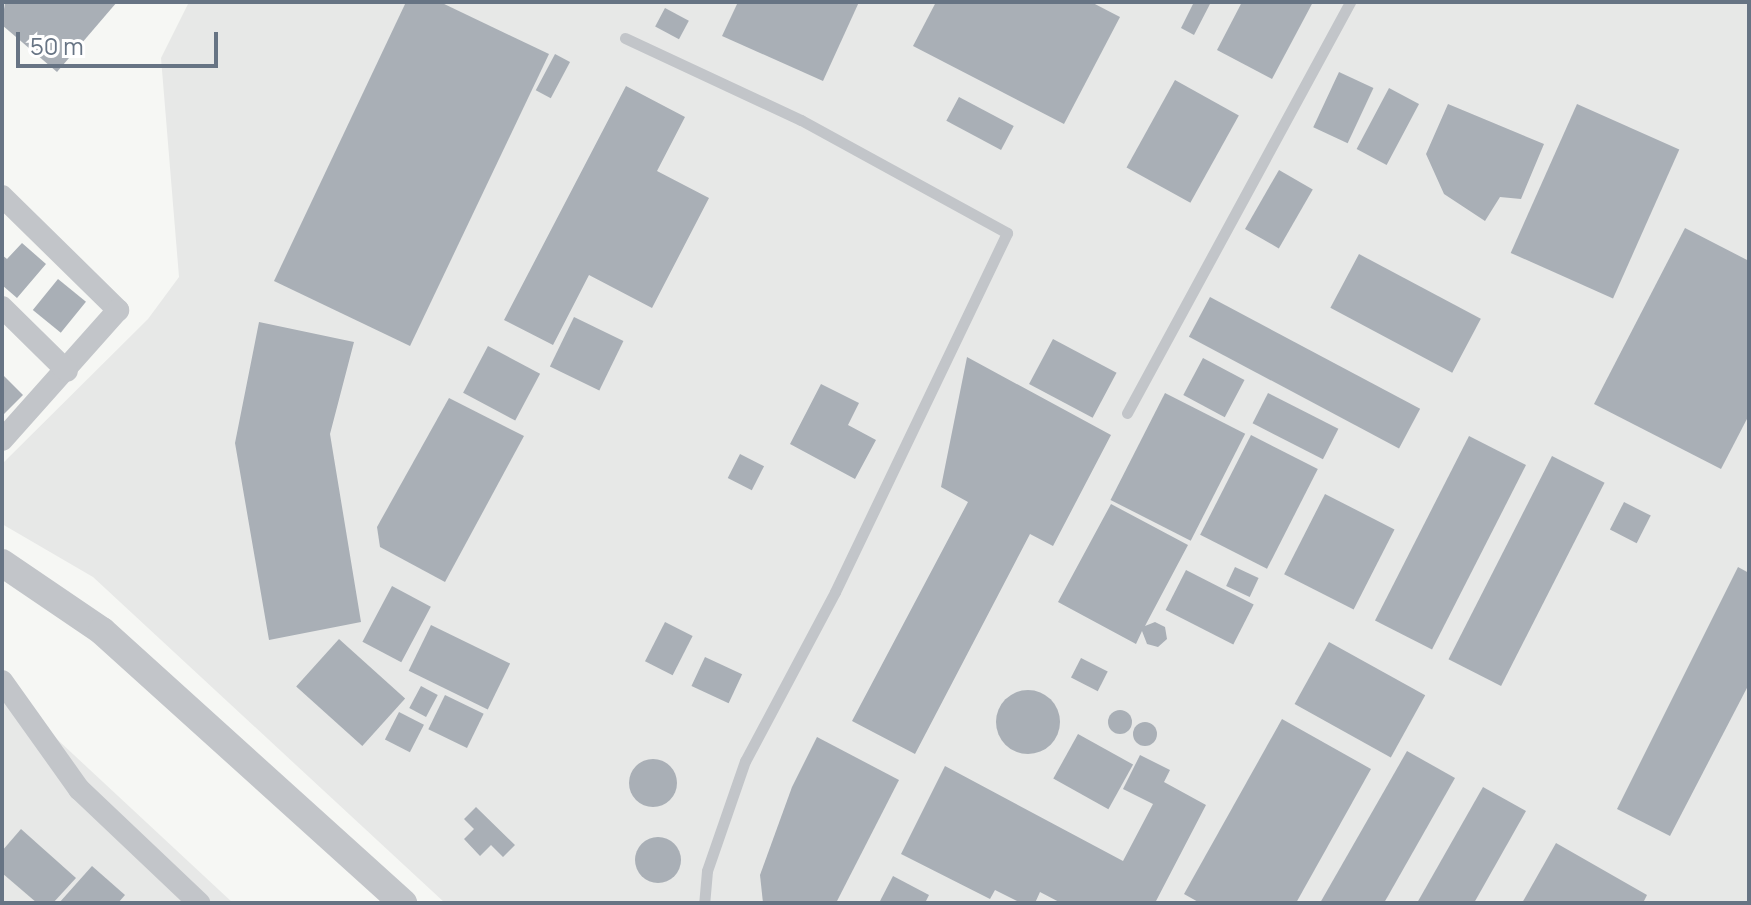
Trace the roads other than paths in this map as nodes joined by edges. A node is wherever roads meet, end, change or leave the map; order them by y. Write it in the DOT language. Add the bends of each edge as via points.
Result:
graph roads {
  1 [pos="1350,2"];
  2 [pos="625,38"];
  3 [pos="2,196"];
  4 [pos="2,307"];
  5 [pos="67,371"];
  6 [pos="1127,413"];
  7 [pos="2,440"];
  8 [pos="2,563"];
  9 [pos="2,681"];
  10 [pos="199,903"];
  11 [pos="403,903"];
  12 [pos="704,903"];
  1 -- 6 [label="lane"];
  2 -- 12 [label="lane" via="801,120 1007,233 835,592 745,761 707,871"];
  3 -- 5 [label="street" via="118,310"];
  4 -- 5 [label="street"];
  5 -- 7 [label="street"];
  8 -- 11 [label="street" via="102,631"];
  9 -- 10 [label="street" via="79,789"];
}
